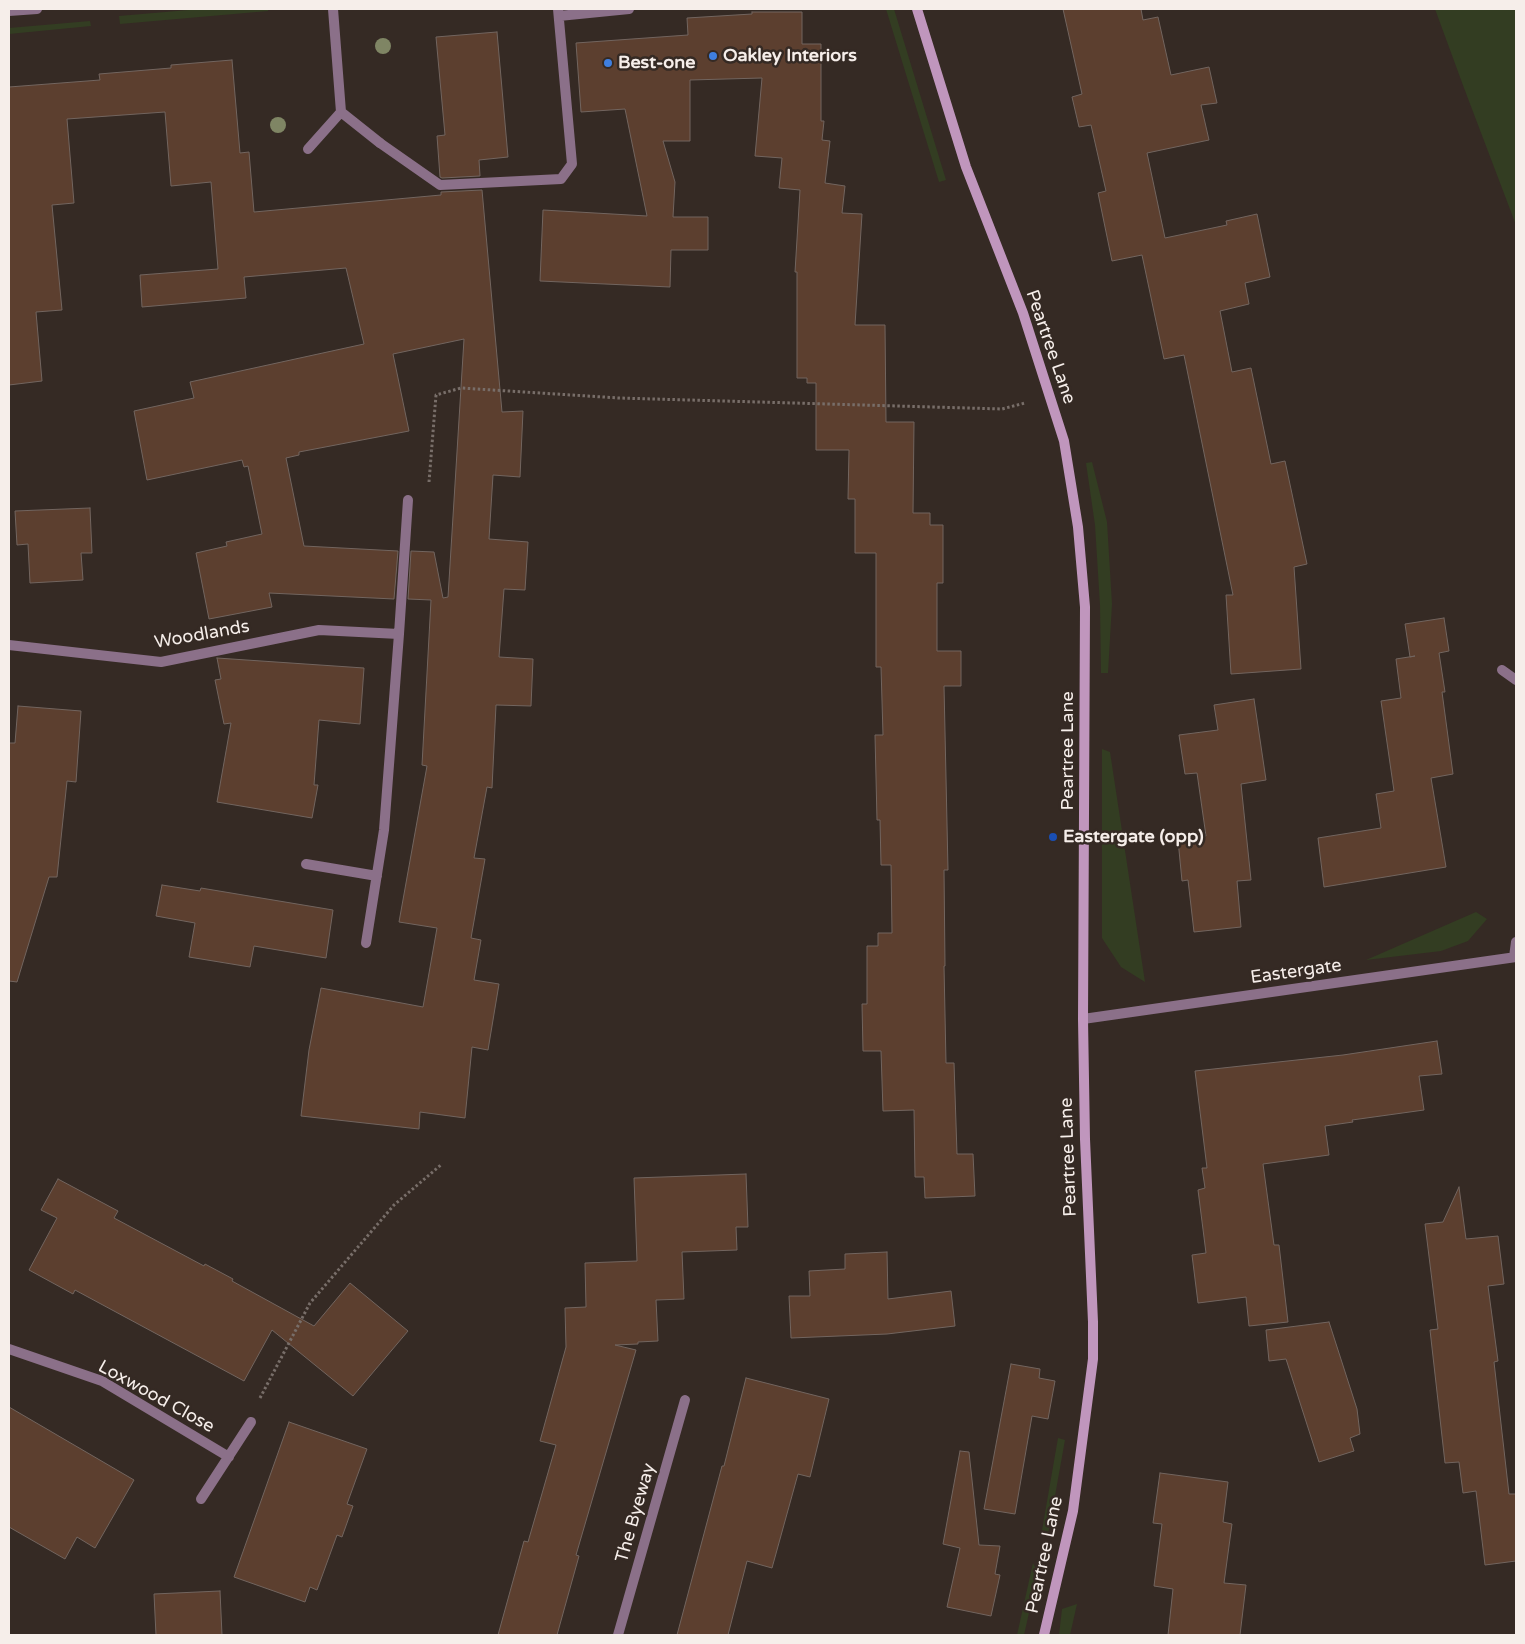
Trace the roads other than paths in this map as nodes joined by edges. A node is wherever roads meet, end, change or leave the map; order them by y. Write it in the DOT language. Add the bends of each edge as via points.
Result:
graph roads {
  1 [pos="37,9"];
  2 [pos="333,9"];
  3 [pos="629,9"];
  4 [pos="917,9"];
  5 [pos="9,12"];
  6 [pos="559,12"];
  7 [pos="341,112"];
  8 [pos="308,149"];
  9 [pos="408,500"];
  10 [pos="399,634"];
  11 [pos="9,645"];
  12 [pos="1502,670"];
  13 [pos="1516,680"];
  14 [pos="306,864"];
  15 [pos="377,876"];
  16 [pos="1516,942"];
  17 [pos="366,943"];
  18 [pos="1515,957"];
  19 [pos="1083,1020"];
  20 [pos="9,1349"];
  21 [pos="685,1400"];
  22 [pos="251,1422"];
  23 [pos="229,1457"];
  24 [pos="201,1500"];
  25 [pos="618,1635"];
  26 [pos="1044,1635"];
  1 -- 5 [label="street"];
  2 -- 7 [label="street"];
  3 -- 6 [label="street"];
  4 -- 19 [label="street, Peartree Lane" via="966,167 1023,313 1064,441 1078,527 1084,607"];
  6 -- 7 [label="street" via="572,164 561,179 440,185"];
  7 -- 8 [label="street"];
  9 -- 10 [label="street"];
  10 -- 11 [label="street, Woodlands" via="319,630 161,662"];
  10 -- 15 [label="street" via="384,830"];
  12 -- 13 [label="street"];
  14 -- 15 [label="street"];
  15 -- 17 [label="street"];
  16 -- 18 [label="street, Eastergate"];
  18 -- 19 [label="street, Eastergate"];
  19 -- 26 [label="street, Peartree Lane" via="1093,1359 1073,1511"];
  20 -- 23 [label="street, Loxwood Close" via="102,1381"];
  21 -- 25 [label="street, The Byeway"];
  22 -- 23 [label="street"];
  23 -- 24 [label="street"];
}
